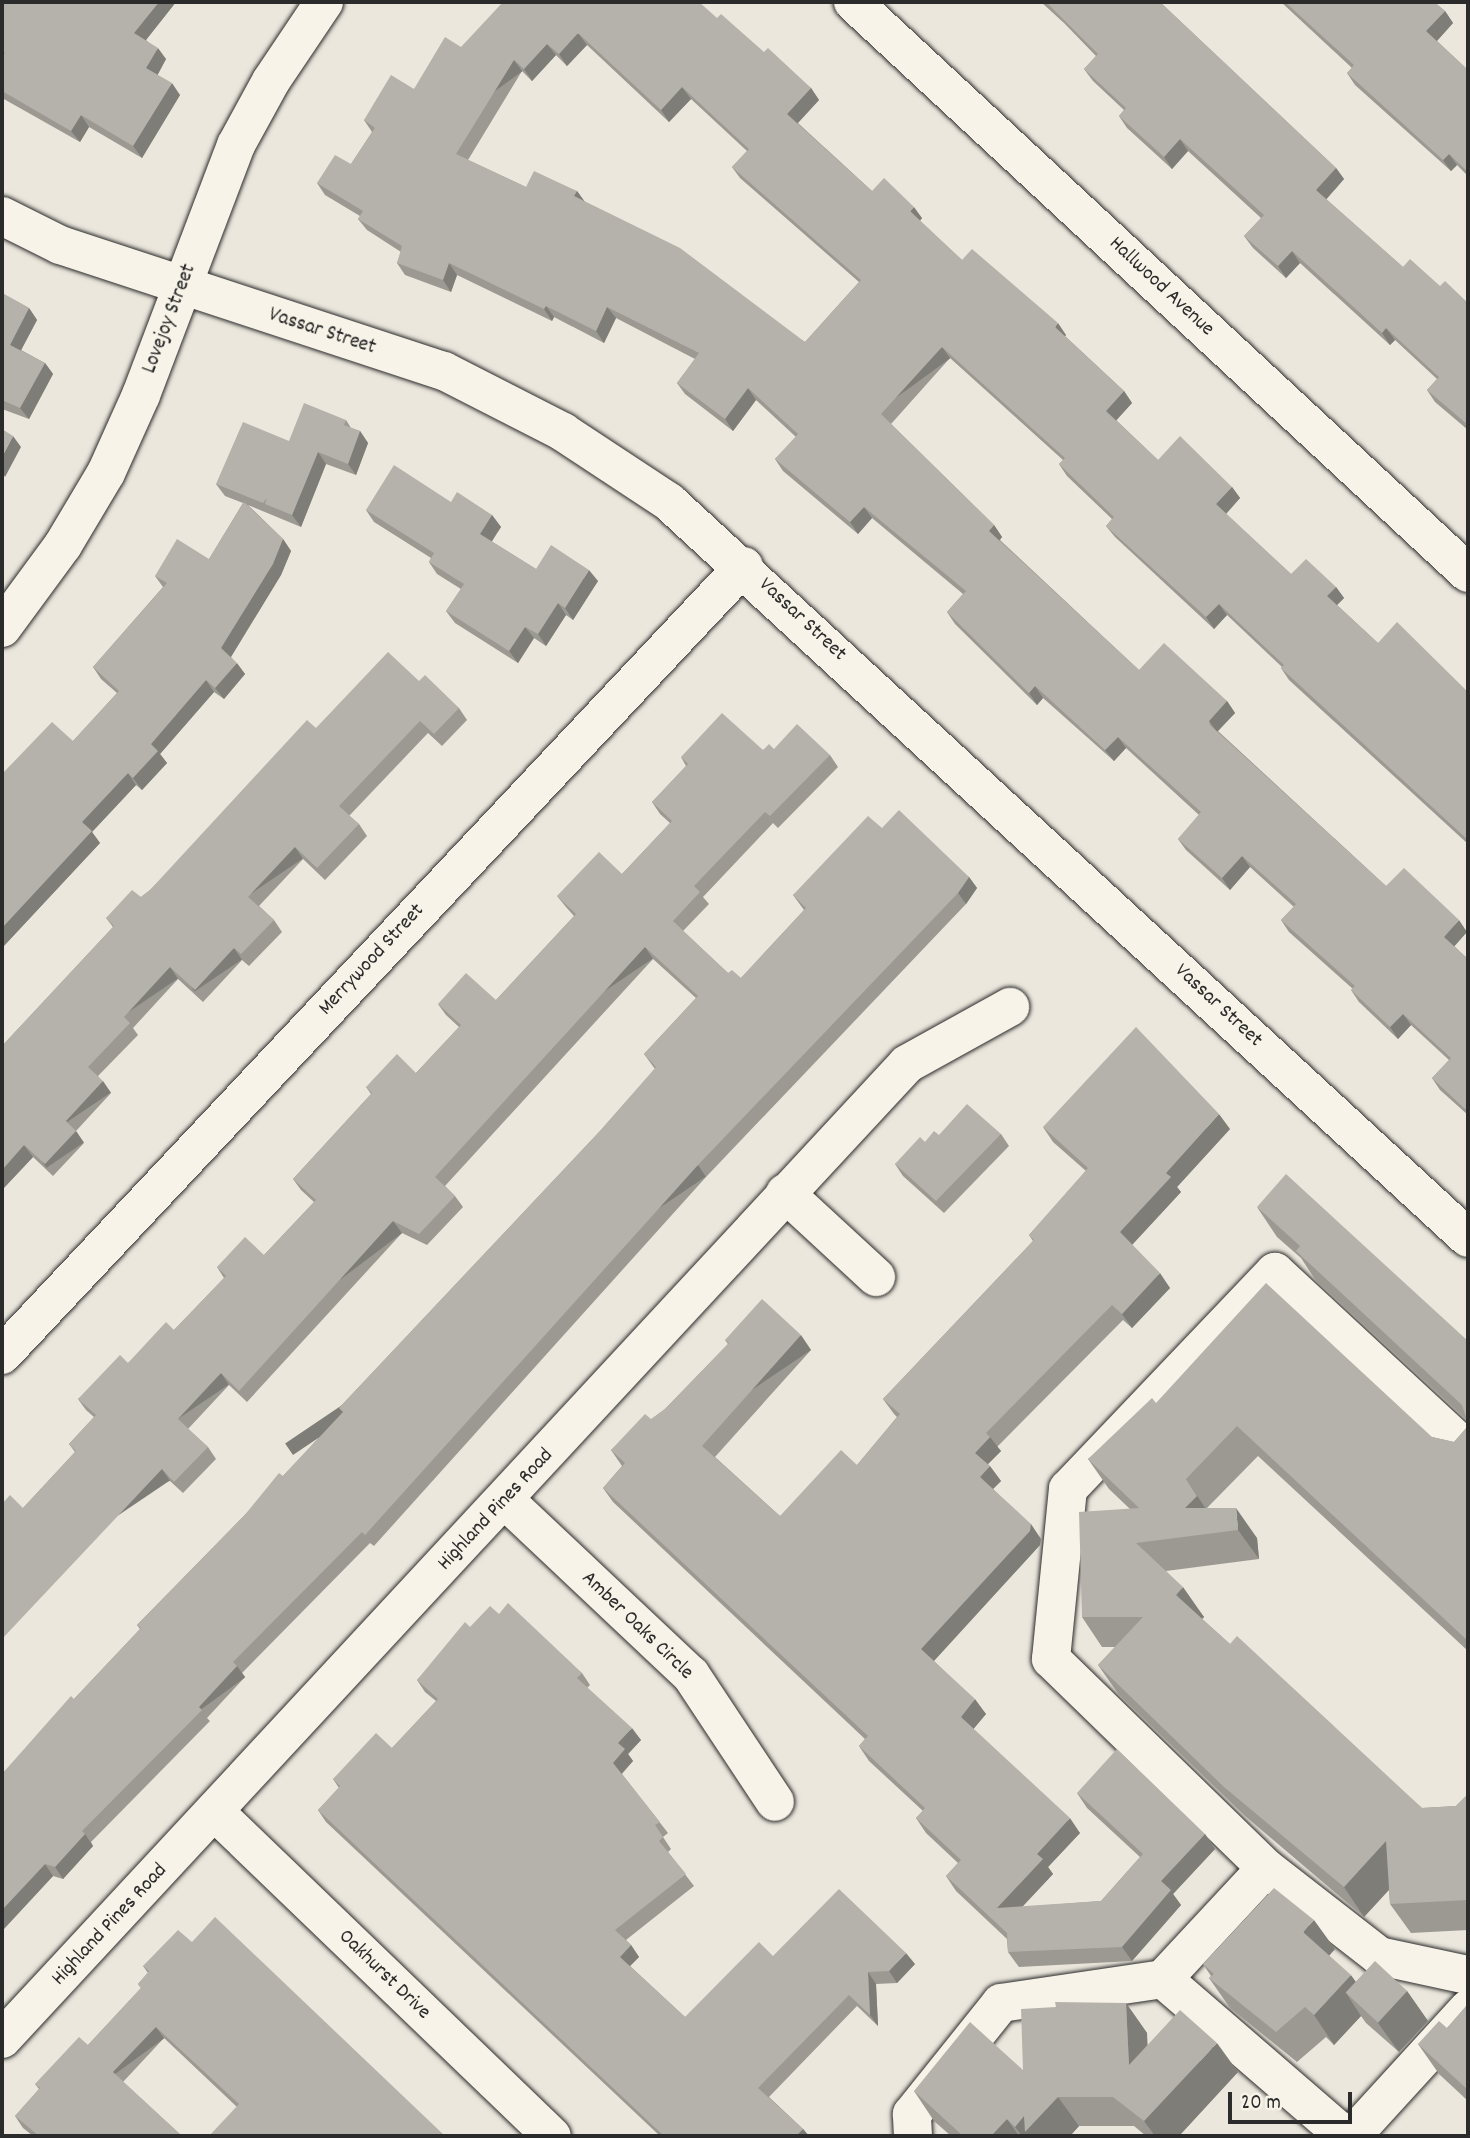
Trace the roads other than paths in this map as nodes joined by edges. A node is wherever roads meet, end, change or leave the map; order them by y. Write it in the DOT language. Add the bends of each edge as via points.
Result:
graph roads {
  1 [pos="324,2"];
  2 [pos="853,2"];
  3 [pos="2,216"];
  4 [pos="182,287"];
  5 [pos="744,566"];
  6 [pos="1468,573"];
  7 [pos="2,628"];
  8 [pos="1010,1007"];
  9 [pos="785,1193"];
  10 [pos="1464,1227"];
  11 [pos="876,1277"];
  12 [pos="2,1355"];
  13 [pos="1468,1451"];
  14 [pos="505,1500"];
  15 [pos="775,1802"];
  16 [pos="216,1813"];
  17 [pos="1266,1868"];
  18 [pos="1468,1975"];
  19 [pos="1163,1979"];
  20 [pos="1468,2009"];
  21 [pos="2,2039"];
  22 [pos="552,2136"];
  23 [pos="913,2136"];
  24 [pos="1345,2136"];
  25 [pos="1352,2136"];
  1 -- 4 [label="street, Lovejoy Street" via="271,81 236,145"];
  2 -- 6 [label="street, Hallwood Avenue"];
  3 -- 4 [label="street, Vassar Street" via="60,245"];
  4 -- 5 [label="street, Vassar Street" via="444,371 563,432 669,502"];
  4 -- 7 [label="street, Lovejoy Street" via="106,473 63,545"];
  5 -- 10 [label="street, Vassar Street"];
  5 -- 12 [label="street, Merrywood Street"];
  8 -- 9 [label="street, Highland Pines Road" via="907,1064"];
  9 -- 11 [label="street"];
  9 -- 14 [label="street, Highland Pines Road"];
  13 -- 17 [label="street" via="1275,1272 1069,1489 1051,1659"];
  14 -- 15 [label="street, Amber Oaks Circle" via="691,1675"];
  14 -- 16 [label="street, Highland Pines Road"];
  16 -- 21 [label="street, Highland Pines Road"];
  16 -- 22 [label="street, Oakhurst Drive"];
  17 -- 18 [label="street" via="1379,1956"];
  17 -- 19 [label="street"];
  19 -- 23 [label="street" via="1001,2003 912,2114"];
  19 -- 24 [label="street"];
  20 -- 25 [label="street"];
}
